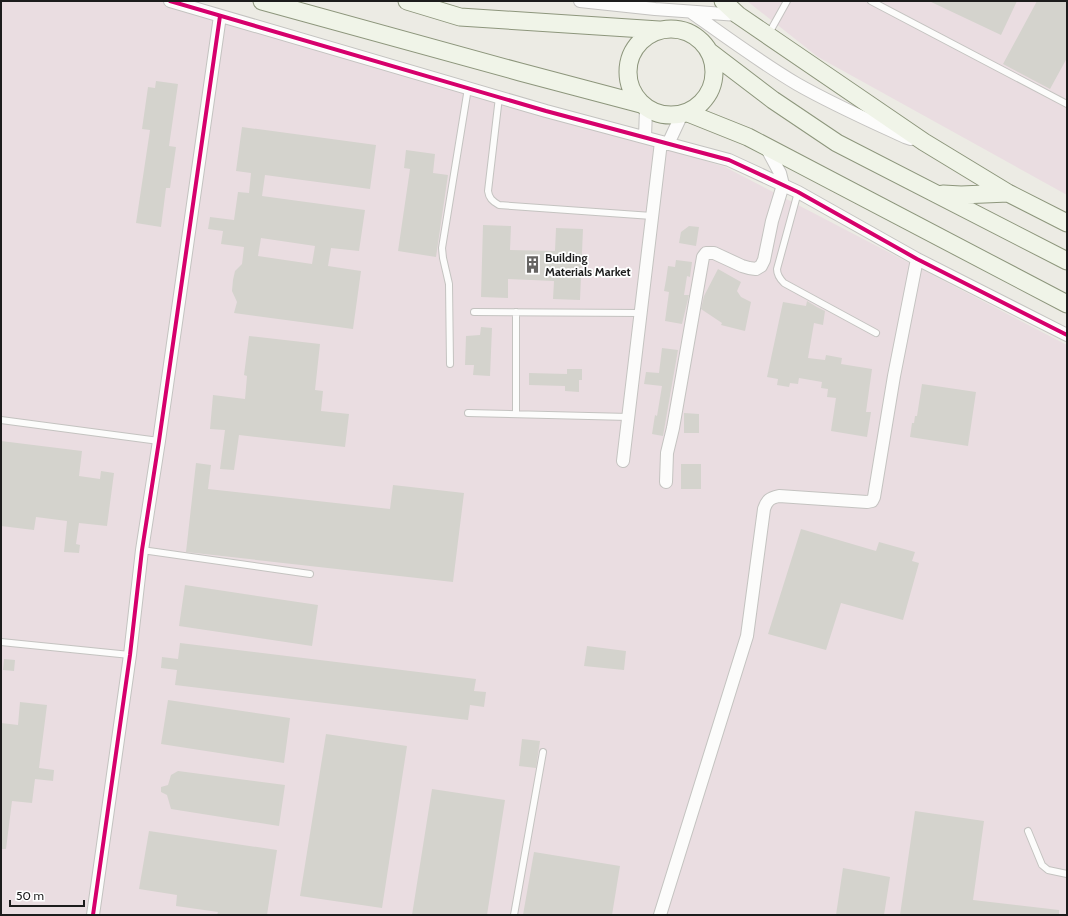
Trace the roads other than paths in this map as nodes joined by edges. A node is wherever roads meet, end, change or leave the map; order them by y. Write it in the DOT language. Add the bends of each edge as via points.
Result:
graph roads {
  1 [pos="170,1"];
  2 [pos="262,1"];
  3 [pos="408,1"];
  4 [pos="580,1"];
  5 [pos="637,1"];
  6 [pos="787,1"];
  7 [pos="871,1"];
  8 [pos="723,2"];
  9 [pos="616,4"];
  10 [pos="691,12"];
  11 [pos="738,15"];
  12 [pos="220,16"];
  13 [pos="659,30"];
  14 [pos="768,35"];
  15 [pos="710,52"];
  16 [pos="468,88"];
  17 [pos="499,97"];
  18 [pos="1067,104"];
  19 [pos="643,106"];
  20 [pos="685,114"];
  21 [pos="645,137"];
  22 [pos="924,142"];
  23 [pos="665,143"];
  24 [pos="766,147"];
  25 [pos="783,185"];
  26 [pos="798,192"];
  27 [pos="1008,193"];
  28 [pos="936,194"];
  29 [pos="652,216"];
  30 [pos="1067,223"];
  31 [pos="917,259"];
  32 [pos="1067,261"];
  33 [pos="1067,304"];
  34 [pos="474,312"];
  35 [pos="516,312"];
  36 [pos="641,313"];
  37 [pos="876,333"];
  38 [pos="1067,335"];
  39 [pos="450,364"];
  40 [pos="468,413"];
  41 [pos="516,414"];
  42 [pos="629,417"];
  43 [pos="1,420"];
  44 [pos="159,441"];
  45 [pos="623,462"];
  46 [pos="666,482"];
  47 [pos="142,550"];
  48 [pos="310,574"];
  49 [pos="1,642"];
  50 [pos="130,655"];
  51 [pos="543,752"];
  52 [pos="1028,831"];
  53 [pos="1067,874"];
  54 [pos="93,915"];
  55 [pos="514,915"];
  56 [pos="660,915"];
  1 -- 12 [label="street"];
  2 -- 19 [label="main road"];
  3 -- 13 [label="main road" via="460,17"];
  4 -- 9 [label="street"];
  5 -- 9 [label="street"];
  6 -- 14 [label="lane"];
  7 -- 18 [label="lane"];
  8 -- 11 [label="main road"];
  9 -- 10 [label="street"];
  10 -- 11 [label="street"];
  10 -- 22 [label="street" via="745,51 797,83 854,114 904,137"];
  11 -- 14 [label="main road"];
  12 -- 16 [label="street"];
  12 -- 44 [label="street"];
  13 -- 15 [label="main road" via="682,29 704,43"];
  13 -- 19 [label="main road" via="637,44 628,63 628,84 635,98"];
  14 -- 22 [label="main road"];
  15 -- 20 [label="main road" via="714,64 713,87 703,103"];
  15 -- 28 [label="main road" via="773,100 837,143"];
  16 -- 17 [label="street"];
  16 -- 39 [label="lane" via="442,248 449,284"];
  17 -- 21 [label="street"];
  17 -- 29 [label="lane" via="488,191 493,202 499,205"];
  19 -- 20 [label="main road" via="664,116"];
  19 -- 21 [label="street"];
  20 -- 23 [label="street"];
  20 -- 24 [label="main road" via="748,137"];
  21 -- 23 [label="street"];
  22 -- 27 [label="main road"];
  23 -- 25 [label="street" via="729,160"];
  23 -- 29 [label="street"];
  24 -- 25 [label="street" via="780,173"];
  24 -- 33 [label="main road"];
  25 -- 26 [label="street"];
  25 -- 46 [label="street" via="761,266 756,269 742,266 714,253 706,253 703,257 667,453"];
  26 -- 31 [label="street"];
  26 -- 37 [label="lane" via="777,274 784,283"];
  27 -- 28 [label="main road"];
  27 -- 30 [label="main road"];
  28 -- 32 [label="main road"];
  29 -- 36 [label="street"];
  31 -- 38 [label="street"];
  31 -- 56 [label="street" via="872,501 779,496 767,501 747,636"];
  34 -- 35 [label="lane"];
  35 -- 36 [label="lane"];
  35 -- 41 [label="lane"];
  36 -- 42 [label="street"];
  40 -- 41 [label="lane"];
  41 -- 42 [label="lane"];
  42 -- 45 [label="street"];
  43 -- 44 [label="lane"];
  44 -- 47 [label="street"];
  47 -- 48 [label="lane"];
  47 -- 50 [label="street"];
  49 -- 50 [label="lane"];
  50 -- 54 [label="street"];
  51 -- 55 [label="lane"];
  52 -- 53 [label="lane" via="1042,865 1048,870"];
}
